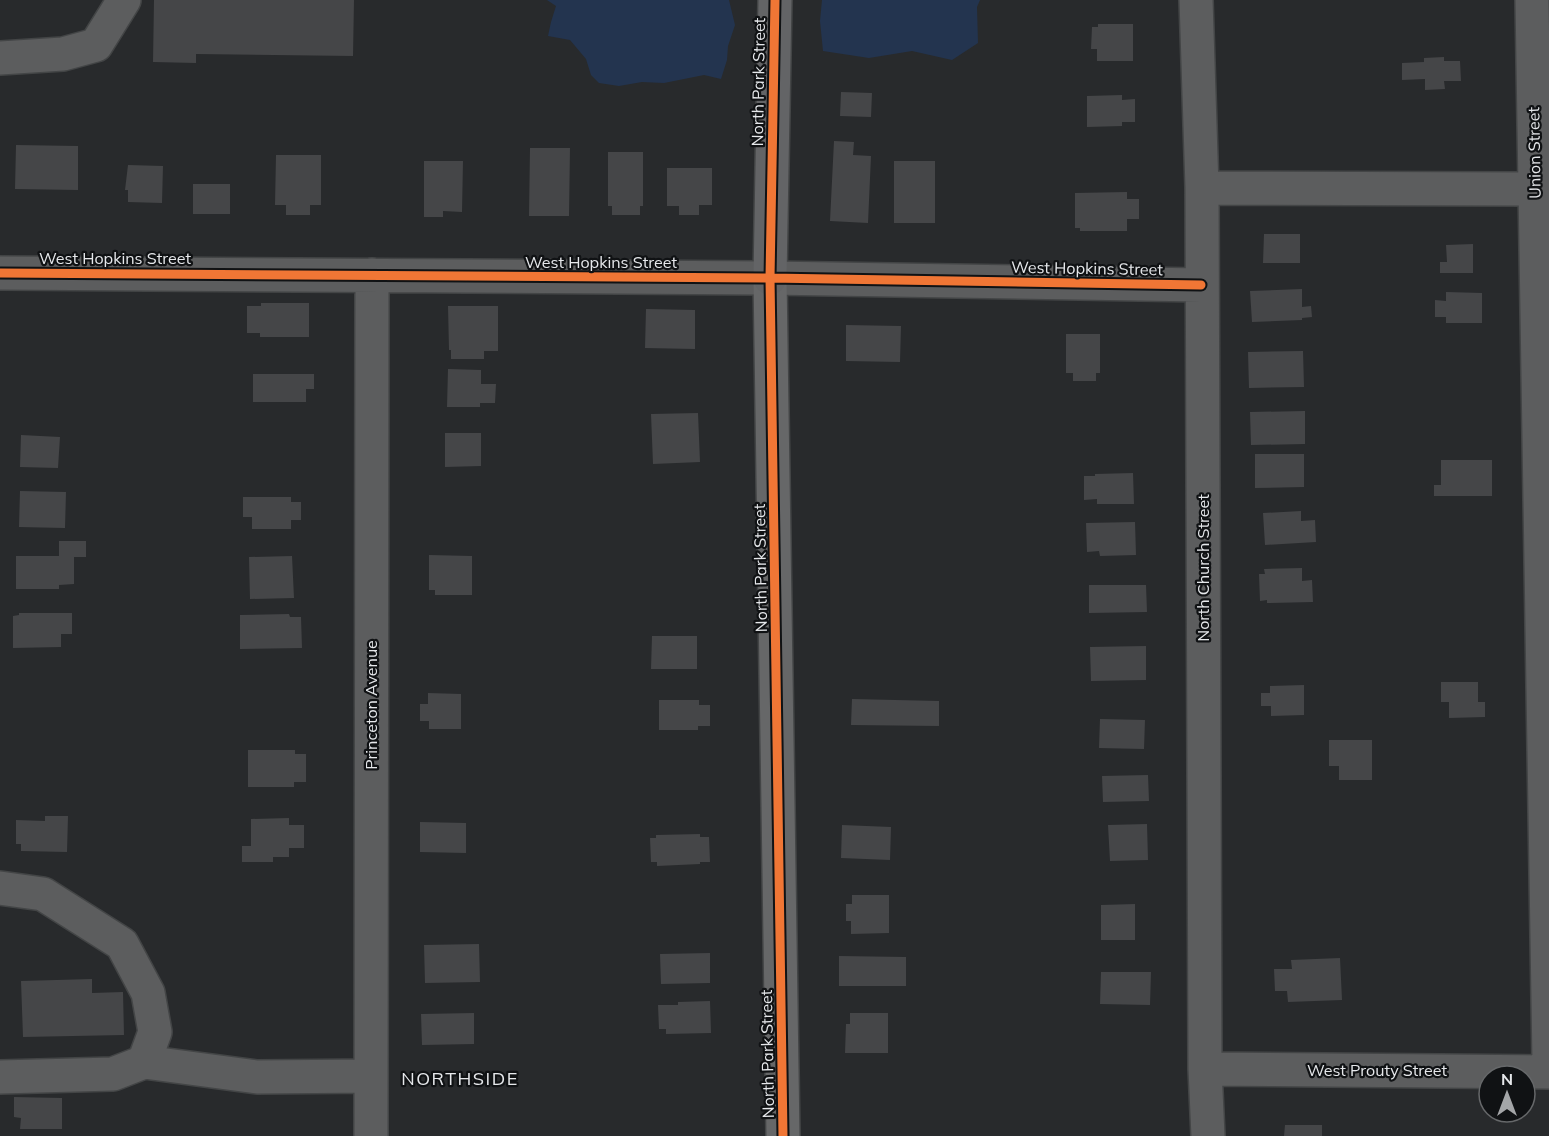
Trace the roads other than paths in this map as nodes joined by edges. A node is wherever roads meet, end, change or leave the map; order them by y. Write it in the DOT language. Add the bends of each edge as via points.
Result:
graph roads {
  1 [pos="124,0"];
  2 [pos="775,0"];
  3 [pos="1196,0"];
  4 [pos="1532,0"];
  5 [pos="0,58"];
  6 [pos="1202,188"];
  7 [pos="1542,189"];
  8 [pos="0,273"];
  9 [pos="372,275"];
  10 [pos="770,278"];
  11 [pos="1201,285"];
  12 [pos="0,888"];
  13 [pos="144,1062"];
  14 [pos="1549,1062"];
  15 [pos="1205,1069"];
  16 [pos="1549,1071"];
  17 [pos="371,1076"];
  18 [pos="0,1077"];
  19 [pos="371,1136"];
  20 [pos="783,1136"];
  21 [pos="1209,1136"];
  1 -- 5 [label="street" via="96,45 63,54"];
  2 -- 10 [label="highway, North Park Street"];
  3 -- 6 [label="street, North Church Street"];
  4 -- 7 [label="street, Union Street"];
  6 -- 7 [label="street"];
  6 -- 11 [label="street, North Church Street"];
  7 -- 14 [label="street, Union Street"];
  8 -- 9 [label="street, West Hopkins Street"];
  9 -- 10 [label="street, West Hopkins Street"];
  9 -- 17 [label="street, Princeton Avenue"];
  10 -- 11 [label="street, West Hopkins Street"];
  10 -- 20 [label="main road, North Park Street"];
  11 -- 15 [label="street, North Church Street"];
  12 -- 13 [label="street" via="43,894 123,944 148,993 155,1032"];
  13 -- 17 [label="street" via="257,1077"];
  13 -- 18 [label="street" via="113,1074"];
  15 -- 16 [label="street, West Prouty Street"];
  15 -- 21 [label="street, North Church Street"];
  17 -- 19 [label="street, Princeton Avenue"];
}
